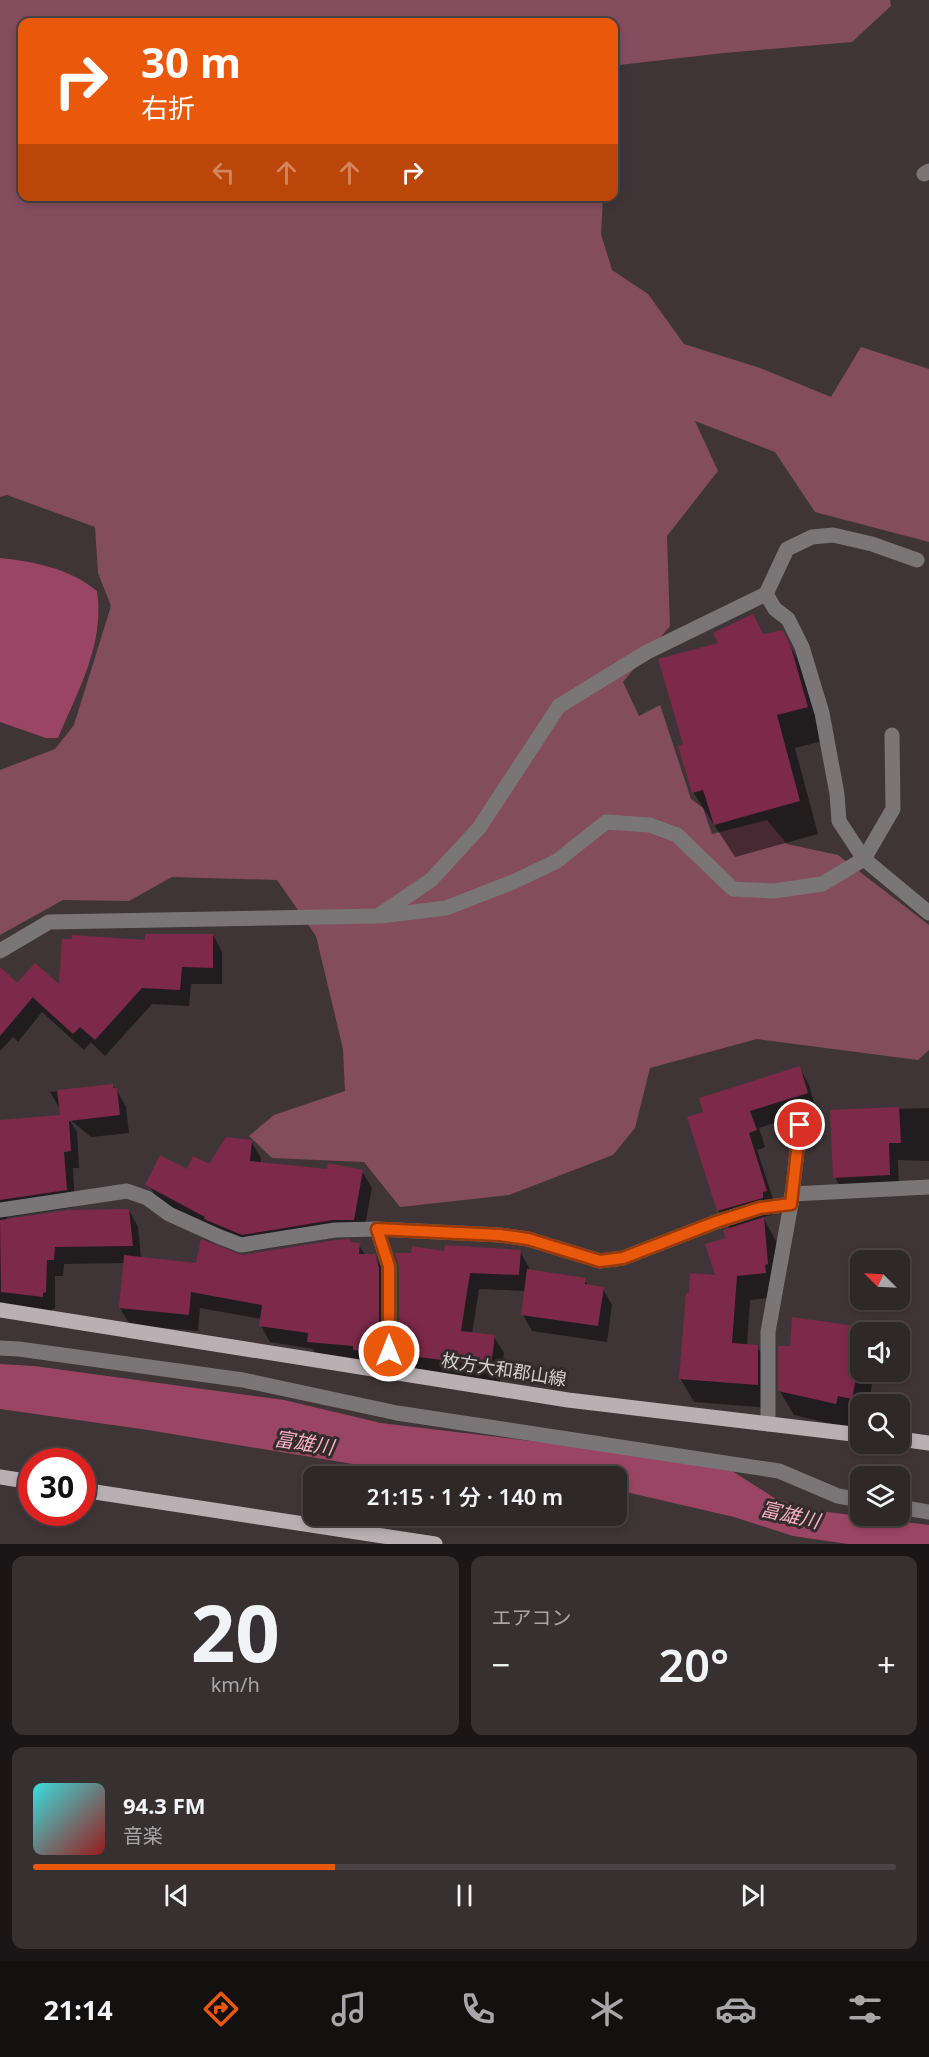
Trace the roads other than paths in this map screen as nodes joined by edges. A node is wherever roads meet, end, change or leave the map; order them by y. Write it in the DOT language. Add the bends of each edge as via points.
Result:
graph roads {
  1 [pos="917,560"];
  2 [pos="766,594"];
  3 [pos="892,735"];
  4 [pos="864,859"];
  5 [pos="929,913"];
  6 [pos="378,916"];
  7 [pos="0,951"];
  8 [pos="800,1125"];
  9 [pos="929,1187"];
  10 [pos="791,1199"];
  11 [pos="0,1210"];
  12 [pos="377,1229"];
  13 [pos="0,1310"];
  14 [pos="0,1348"];
  15 [pos="389,1372"];
  16 [pos="768,1424"];
  17 [pos="850,1434"];
  18 [pos="910,1440"];
  19 [pos="929,1443"];
  20 [pos="0,1478"];
  21 [pos="18,1480"];
  22 [pos="96,1492"];
  23 [pos="850,1498"];
  24 [pos="910,1509"];
  25 [pos="929,1512"];
  26 [pos="435,1544"];
  1 -- 2 [label="street" via="833,535 812,537 787,549"];
  2 -- 4 [label="street" via="775,609 789,619 802,647 822,713 838,821"];
  2 -- 6 [label="street" via="647,652 560,706 479,828 430,880"];
  3 -- 4 [label="street" via="893,809"];
  4 -- 5 [label="street"];
  4 -- 6 [label="street" via="822,884 774,891 733,889 677,835 650,825 606,822 557,861 513,882 446,908"];
  6 -- 7 [label="street" via="49,922"];
  8 -- 10 [label="street"];
  9 -- 10 [label="street"];
  10 -- 12 [label="street" via="716,1222 623,1258 600,1261 528,1239"];
  10 -- 16 [label="street" via="768,1332"];
  11 -- 12 [label="street" via="127,1191 241,1245 335,1230"];
  12 -- 15 [label="street" via="389,1266"];
  13 -- 15 [label="main road, 枚方大和郡山線"];
  14 -- 23 [label="street" via="243,1380 397,1413 779,1471"];
  15 -- 16 [label="main road, 枚方大和郡山線" via="568,1400"];
  16 -- 17 [label="main road, 枚方大和郡山線"];
  18 -- 19 [label="main road"];
  20 -- 21 [label="main road"];
  22 -- 26 [label="main road"];
  24 -- 25 [label="street"];
}
